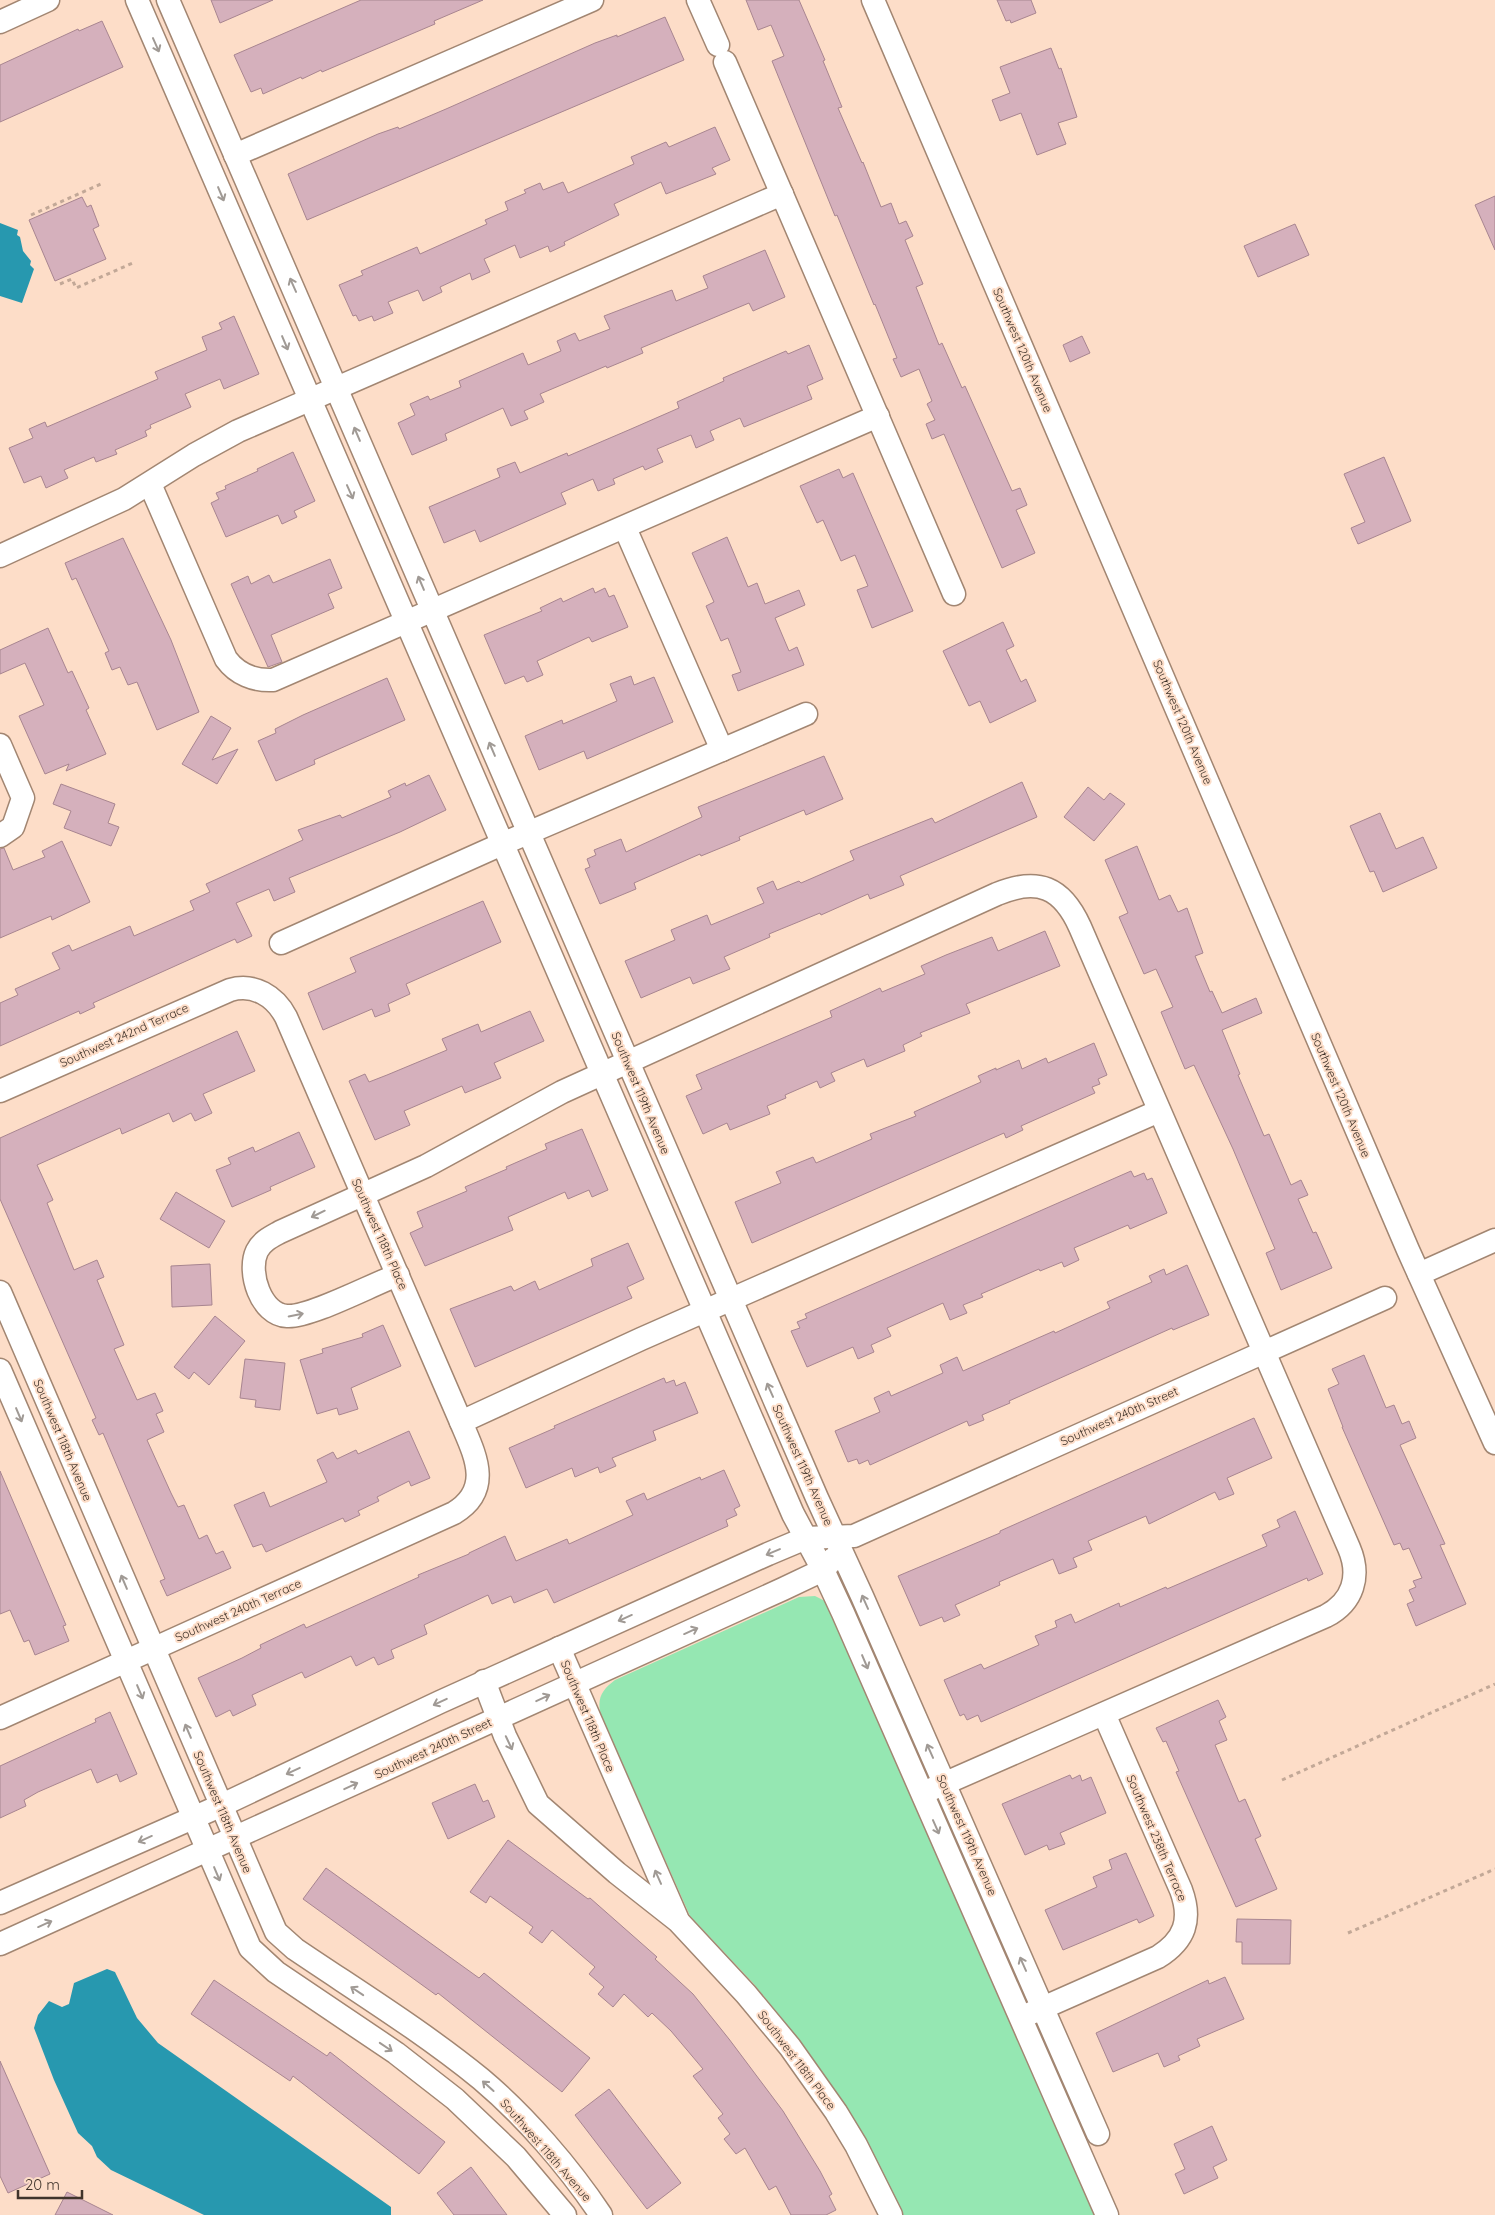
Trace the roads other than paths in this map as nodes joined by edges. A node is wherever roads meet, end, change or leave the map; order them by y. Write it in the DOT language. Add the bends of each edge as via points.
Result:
graph roads {
  1 [pos="48,0"];
  2 [pos="137,0"];
  3 [pos="168,0"];
  4 [pos="592,0"];
  5 [pos="698,0"];
  6 [pos="873,0"];
  7 [pos="0,22"];
  8 [pos="235,155"];
  9 [pos="782,194"];
  10 [pos="337,387"];
  11 [pos="309,399"];
  12 [pos="878,416"];
  13 [pos="150,484"];
  14 [pos="625,528"];
  15 [pos="0,556"];
  16 [pos="954,594"];
  17 [pos="432,610"];
  18 [pos="406,621"];
  19 [pos="806,714"];
  20 [pos="0,745"];
  21 [pos="722,750"];
  22 [pos="529,833"];
  23 [pos="0,836"];
  24 [pos="502,844"];
  25 [pos="281,943"];
  26 [pos="251,989"];
  27 [pos="628,1062"];
  28 [pos="602,1074"];
  29 [pos="0,1090"];
  30 [pos="1159,1111"];
  31 [pos="362,1194"];
  32 [pos="1495,1240"];
  33 [pos="1419,1274"];
  34 [pos="398,1275"];
  35 [pos="0,1292"];
  36 [pos="1385,1298"];
  37 [pos="730,1300"];
  38 [pos="705,1312"];
  39 [pos="1263,1351"];
  40 [pos="0,1370"];
  41 [pos="461,1422"];
  42 [pos="1495,1443"];
  43 [pos="472,1496"];
  44 [pos="806,1538"];
  45 [pos="843,1540"];
  46 [pos="823,1570"];
  47 [pos="153,1648"];
  48 [pos="559,1648"];
  49 [pos="126,1661"];
  50 [pos="484,1681"];
  51 [pos="575,1683"];
  52 [pos="1104,1714"];
  53 [pos="0,1718"];
  54 [pos="498,1718"];
  55 [pos="944,1784"];
  56 [pos="922,1794"];
  57 [pos="220,1806"];
  58 [pos="193,1818"];
  59 [pos="234,1839"];
  60 [pos="645,1846"];
  61 [pos="207,1851"];
  62 [pos="617,1873"];
  63 [pos="0,1903"];
  64 [pos="678,1921"];
  65 [pos="0,1944"];
  66 [pos="1043,2008"];
  67 [pos="1021,2018"];
  68 [pos="1098,2134"];
  69 [pos="564,2215"];
  70 [pos="601,2215"];
  71 [pos="891,2215"];
  72 [pos="1107,2215"];
  1 -- 7 [label="street"];
  2 -- 11 [label="street, Southwest 119th Avenue, one-way"];
  3 -- 8 [label="street, Southwest 119th Avenue"];
  4 -- 8 [label="street"];
  5 -- 9 [label="street"];
  6 -- 33 [label="street, Southwest 120th Avenue"];
  10 -- 8 [label="street, Southwest 119th Avenue, one-way"];
  9 -- 10 [label="street"];
  9 -- 12 [label="street"];
  10 -- 11 [label="street"];
  17 -- 10 [label="street, Southwest 119th Avenue, one-way"];
  11 -- 13 [label="street" via="216,442"];
  11 -- 18 [label="street, Southwest 119th Avenue, one-way"];
  12 -- 14 [label="street"];
  12 -- 16 [label="street"];
  13 -- 15 [label="street" via="96,513"];
  13 -- 18 [label="street" via="223,653 230,664 243,674 266,680 280,678"];
  14 -- 17 [label="street"];
  14 -- 21 [label="street"];
  17 -- 18 [label="street"];
  22 -- 17 [label="street, Southwest 119th Avenue, one-way"];
  18 -- 24 [label="street, Southwest 119th Avenue"];
  19 -- 21 [label="street"];
  20 -- 23 [label="street" via="23,795 12,830"];
  21 -- 22 [label="street"];
  22 -- 24 [label="street"];
  22 -- 27 [label="street, Southwest 119th Avenue"];
  24 -- 25 [label="street"];
  24 -- 28 [label="street, Southwest 119th Avenue"];
  26 -- 29 [label="street, Southwest 242nd Terrace" via="234,988 213,996"];
  26 -- 31 [label="street, Southwest 118th Place" via="274,1000 282,1011"];
  27 -- 28 [label="street"];
  27 -- 30 [label="street" via="997,894 1019,886 1036,886 1056,893 1075,917"];
  27 -- 37 [label="street, Southwest 119th Avenue"];
  28 -- 31 [label="street" via="532,1107 426,1166"];
  28 -- 38 [label="street, Southwest 119th Avenue"];
  30 -- 37 [label="street"];
  30 -- 39 [label="street"];
  31 -- 34 [label="street, Southwest 118th Place"];
  31 -- 34 [label="street, one-way" via="262,1243 254,1257 256,1280 262,1297 270,1309 289,1317 312,1311"];
  32 -- 33 [label="street"];
  33 -- 42 [label="street, Southwest 120th Avenue"];
  34 -- 41 [label="street, Southwest 118th Place"];
  47 -- 35 [label="street, Southwest 118th Avenue, one-way"];
  36 -- 39 [label="street, Southwest 240th Street"];
  37 -- 38 [label="street"];
  45 -- 37 [label="street, Southwest 119th Avenue, one-way"];
  38 -- 41 [label="street"];
  38 -- 44 [label="street, Southwest 119th Avenue"];
  39 -- 45 [label="street, Southwest 240th Street"];
  39 -- 52 [label="street" via="1353,1557 1356,1572 1351,1591 1339,1608 1326,1616"];
  40 -- 49 [label="street, one-way"];
  41 -- 43 [label="street, Southwest 118th Place" via="478,1468"];
  43 -- 47 [label="street, Southwest 240th Terrace" via="458,1511 444,1518"];
  44 -- 45 [label="street, Southwest 240th Street"];
  44 -- 46 [label="street, Southwest 119th Avenue"];
  44 -- 48 [label="street, Southwest 240th Street, one-way"];
  45 -- 46 [label="street, Southwest 240th Street"];
  55 -- 45 [label="street, Southwest 119th Avenue, one-way"];
  51 -- 46 [label="street, Southwest 240th Street, one-way"];
  46 -- 56 [label="street, Southwest 119th Avenue, one-way"];
  47 -- 49 [label="street, Southwest 240th Terrace"];
  57 -- 47 [label="street, Southwest 118th Avenue, one-way"];
  48 -- 50 [label="street, Southwest 240th Street"];
  48 -- 51 [label="street, Southwest 118th Place"];
  49 -- 53 [label="street, Southwest 240th Terrace"];
  49 -- 58 [label="street, one-way"];
  50 -- 54 [label="street, Southwest 118th Place"];
  50 -- 57 [label="street, Southwest 240th Street, one-way"];
  54 -- 51 [label="street, Southwest 240th Street, one-way"];
  51 -- 60 [label="street, Southwest 118th Place"];
  52 -- 55 [label="street"];
  52 -- 66 [label="street, Southwest 238th Terrace" via="1181,1890 1185,1901 1184,1930 1171,1949 1158,1957"];
  59 -- 54 [label="street, Southwest 240th Street, one-way"];
  54 -- 62 [label="street, Southwest 118th Place, one-way" via="538,1804"];
  55 -- 56 [label="street"];
  66 -- 55 [label="street, Southwest 119th Avenue, one-way"];
  56 -- 67 [label="street, Southwest 119th Avenue, one-way"];
  57 -- 58 [label="street, Southwest 240th Street"];
  57 -- 59 [label="street, Southwest 118th Avenue"];
  58 -- 61 [label="street"];
  58 -- 63 [label="street, Southwest 240th Street, one-way"];
  59 -- 61 [label="street, Southwest 240th Street"];
  70 -- 59 [label="street, Southwest 118th Avenue, one-way" via="536,2134 481,2080 431,2041 279,1936"];
  60 -- 62 [label="street" via="643,1857 636,1866"];
  64 -- 60 [label="street, Southwest 118th Place, one-way"];
  65 -- 61 [label="street, Southwest 240th Street, one-way"];
  61 -- 69 [label="street, one-way" via="242,1933 255,1954 456,2098 516,2157"];
  62 -- 64 [label="street, Southwest 118th Place"];
  64 -- 71 [label="street, Southwest 118th Place" via="746,1994 805,2067 856,2145"];
  66 -- 67 [label="street, Southwest 238th Terrace"];
  66 -- 68 [label="street, Southwest 119th Avenue"];
  67 -- 72 [label="street, Southwest 119th Avenue"];
}
